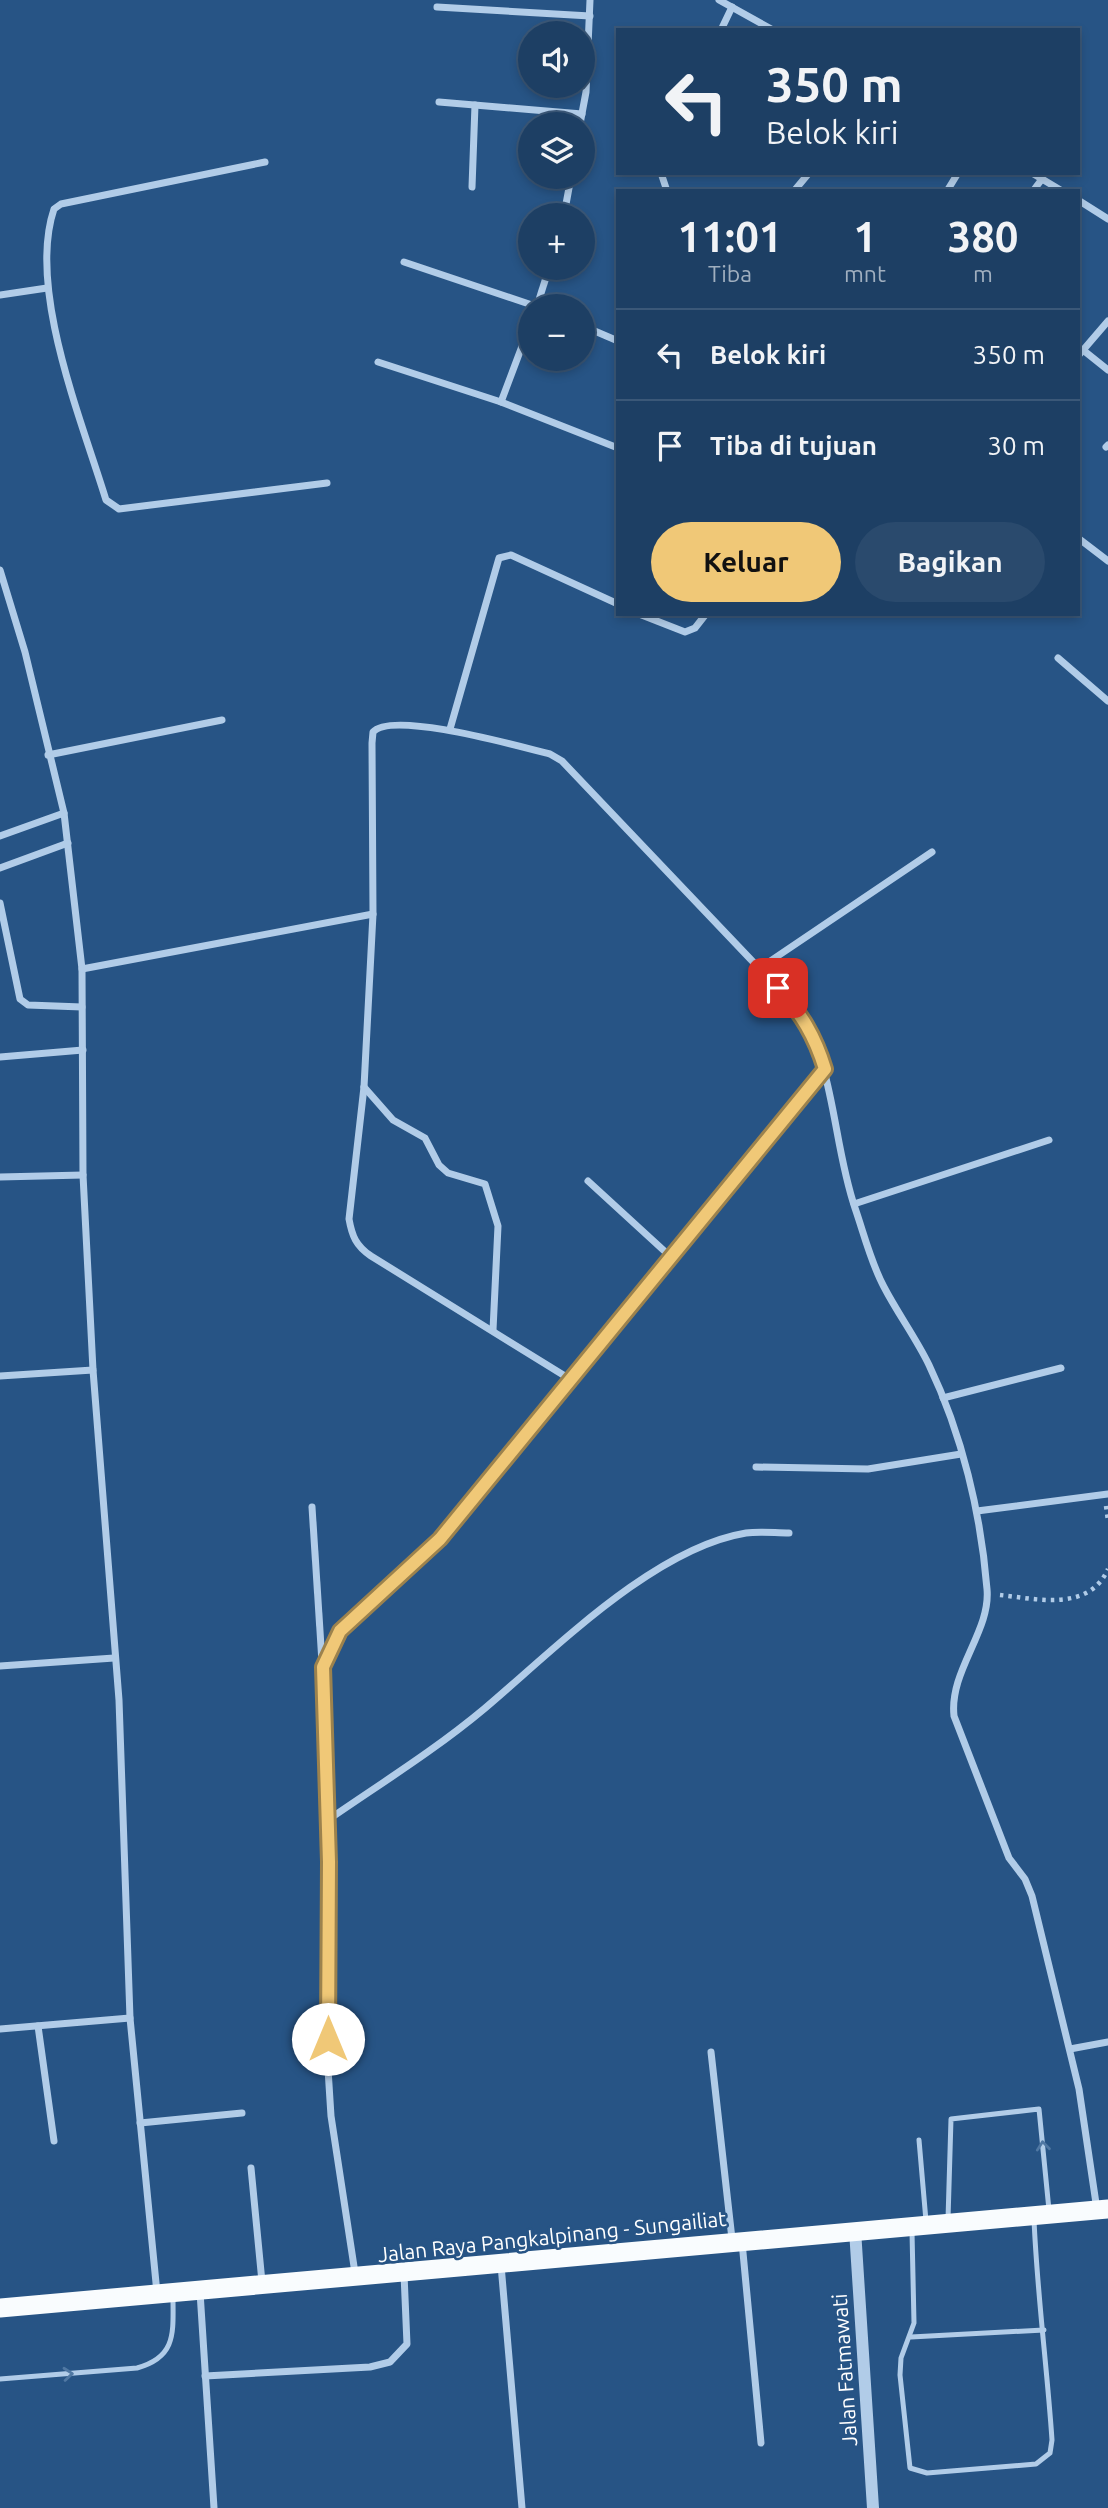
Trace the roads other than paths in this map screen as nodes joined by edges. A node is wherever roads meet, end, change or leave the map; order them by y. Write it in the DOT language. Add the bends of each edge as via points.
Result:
graph roads {
  1 [pos="590,0"];
  2 [pos="719,0"];
  3 [pos="438,7"];
  4 [pos="732,7"];
  5 [pos="590,16"];
  6 [pos="722,28"];
  7 [pos="769,28"];
  8 [pos="439,102"];
  9 [pos="475,106"];
  10 [pos="555,112"];
  11 [pos="582,112"];
  12 [pos="265,162"];
  13 [pos="807,175"];
  14 [pos="1035,175"];
  15 [pos="1042,179"];
  16 [pos="472,187"];
  17 [pos="796,189"];
  18 [pos="1034,189"];
  19 [pos="1059,189"];
  20 [pos="1080,201"];
  21 [pos="1108,219"];
  22 [pos="404,262"];
  23 [pos="47,288"];
  24 [pos="0,295"];
  25 [pos="518,300"];
  26 [pos="1108,321"];
  27 [pos="595,331"];
  28 [pos="616,340"];
  29 [pos="1080,353"];
  30 [pos="518,357"];
  31 [pos="377,362"];
  32 [pos="1108,370"];
  33 [pos="501,402"];
  34 [pos="616,447"];
  35 [pos="327,482"];
  36 [pos="1080,540"];
  37 [pos="1108,561"];
  38 [pos="0,569"];
  39 [pos="616,603"];
  40 [pos="643,616"];
  41 [pos="704,616"];
  42 [pos="1058,658"];
  43 [pos="1108,701"];
  44 [pos="222,720"];
  45 [pos="450,729"];
  46 [pos="48,755"];
  47 [pos="64,813"];
  48 [pos="0,836"];
  49 [pos="68,843"];
  50 [pos="932,852"];
  51 [pos="0,868"];
  52 [pos="0,903"];
  53 [pos="373,914"];
  54 [pos="760,968"];
  55 [pos="82,969"];
  56 [pos="82,1007"];
  57 [pos="83,1050"];
  58 [pos="0,1057"];
  59 [pos="825,1069"];
  60 [pos="364,1087"];
  61 [pos="1049,1140"];
  62 [pos="83,1175"];
  63 [pos="0,1177"];
  64 [pos="588,1181"];
  65 [pos="854,1204"];
  66 [pos="672,1258"];
  67 [pos="492,1330"];
  68 [pos="1061,1368"];
  69 [pos="93,1370"];
  70 [pos="0,1376"];
  71 [pos="573,1381"];
  72 [pos="943,1398"];
  73 [pos="961,1454"];
  74 [pos="757,1467"];
  75 [pos="1108,1494"];
  76 [pos="312,1507"];
  77 [pos="977,1511"];
  78 [pos="789,1533"];
  79 [pos="114,1658"];
  80 [pos="0,1666"];
  81 [pos="323,1667"];
  82 [pos="328,1820"];
  83 [pos="130,2018"];
  84 [pos="38,2026"];
  85 [pos="0,2029"];
  86 [pos="1108,2042"];
  87 [pos="1070,2049"];
  88 [pos="711,2052"];
  89 [pos="242,2113"];
  90 [pos="140,2123"];
  91 [pos="919,2140"];
  92 [pos="54,2141"];
  93 [pos="251,2168"];
  94 [pos="1103,2210"];
  95 [pos="1041,2214"];
  96 [pos="948,2222"];
  97 [pos="919,2225"];
  98 [pos="855,2230"];
  99 [pos="737,2241"];
  100 [pos="501,2265"];
  101 [pos="404,2274"];
  102 [pos="356,2278"];
  103 [pos="262,2287"];
  104 [pos="200,2292"];
  105 [pos="165,2295"];
  106 [pos="0,2308"];
  107 [pos="1044,2330"];
  108 [pos="911,2337"];
  109 [pos="205,2376"];
  110 [pos="0,2379"];
  111 [pos="761,2443"];
  112 [pos="214,2508"];
  113 [pos="522,2508"];
  114 [pos="873,2508"];
  1 -- 5 [label="street"];
  2 -- 4 [label="street"];
  3 -- 5 [label="street"];
  4 -- 6 [label="street"];
  4 -- 7 [label="street"];
  5 -- 11 [label="street"];
  8 -- 9 [label="street"];
  9 -- 10 [label="street"];
  9 -- 16 [label="street"];
  12 -- 23 [label="street" via="61,204 51,218"];
  13 -- 17 [label="street"];
  14 -- 15 [label="street"];
  15 -- 18 [label="street"];
  15 -- 19 [label="street"];
  20 -- 21 [label="street"];
  22 -- 25 [label="street"];
  23 -- 24 [label="street"];
  23 -- 35 [label="street" via="53,326 106,500 112,506 119,509"];
  26 -- 29 [label="street"];
  27 -- 28 [label="street"];
  29 -- 32 [label="street"];
  30 -- 33 [label="street"];
  31 -- 33 [label="street"];
  33 -- 34 [label="street"];
  36 -- 37 [label="street"];
  38 -- 46 [label="street"];
  39 -- 45 [label="street" via="511,555 499,558"];
  40 -- 41 [label="street" via="685,632"];
  42 -- 43 [label="street"];
  44 -- 46 [label="street"];
  45 -- 53 [label="street" via="384,725 373,733"];
  45 -- 54 [label="street" via="550,754 574,770"];
  46 -- 47 [label="street"];
  47 -- 48 [label="street"];
  47 -- 49 [label="street"];
  49 -- 51 [label="street"];
  49 -- 55 [label="street"];
  50 -- 54 [label="street"];
  52 -- 56 [label="street" via="23,1002"];
  53 -- 55 [label="street"];
  53 -- 60 [label="street"];
  54 -- 59 [label="street" via="807,1023"];
  55 -- 56 [label="street"];
  56 -- 57 [label="street"];
  57 -- 58 [label="street"];
  57 -- 62 [label="street"];
  59 -- 65 [label="street" via="842,1166"];
  59 -- 66 [label="street"];
  60 -- 67 [label="street" via="393,1120 425,1139 448,1173 485,1184 498,1226"];
  60 -- 67 [label="street" via="349,1219 355,1242"];
  61 -- 65 [label="street"];
  62 -- 63 [label="street"];
  62 -- 69 [label="street"];
  64 -- 66 [label="street"];
  65 -- 72 [label="street" via="880,1280 929,1364"];
  66 -- 71 [label="street"];
  67 -- 71 [label="street"];
  68 -- 72 [label="street"];
  69 -- 70 [label="street"];
  69 -- 79 [label="street"];
  71 -- 81 [label="street" via="440,1539 340,1631"];
  72 -- 73 [label="street"];
  73 -- 74 [label="street" via="868,1469"];
  73 -- 77 [label="street"];
  75 -- 77 [label="street"];
  76 -- 81 [label="street"];
  77 -- 87 [label="street" via="988,1594 954,1695 954,1716 1009,1858 1029,1887"];
  78 -- 82 [label="street" via="747,1533 724,1539 663,1567 618,1597 461,1727"];
  79 -- 80 [label="street"];
  79 -- 83 [label="street"];
  81 -- 82 [label="street"];
  82 -- 102 [label="street" via="328,2081"];
  83 -- 84 [label="street"];
  83 -- 90 [label="street"];
  84 -- 85 [label="street"];
  84 -- 92 [label="street"];
  86 -- 87 [label="street"];
  87 -- 94 [label="street"];
  88 -- 99 [label="street"];
  89 -- 90 [label="street"];
  90 -- 105 [label="street"];
  91 -- 97 [label="lane"];
  93 -- 103 [label="street"];
  94 -- 95 [label="highway, Jalan Raya Pangkalpinang - Sungailiat"];
  95 -- 96 [label="highway, Jalan Raya Pangkalpinang - Sungailiat"];
  95 -- 96 [label="lane, one-way" via="1039,2109 951,2119"];
  95 -- 107 [label="lane" via="1037,2285"];
  96 -- 97 [label="highway, Jalan Raya Pangkalpinang - Sungailiat"];
  97 -- 98 [label="highway, Jalan Raya Pangkalpinang - Sungailiat"];
  97 -- 108 [label="lane"];
  98 -- 99 [label="highway, Jalan Raya Pangkalpinang - Sungailiat"];
  98 -- 114 [label="street, Jalan Fatmawati"];
  99 -- 100 [label="highway, Jalan Raya Pangkalpinang - Sungailiat"];
  99 -- 111 [label="street"];
  100 -- 101 [label="highway, Jalan Raya Pangkalpinang - Sungailiat"];
  100 -- 113 [label="street"];
  101 -- 102 [label="highway, Jalan Raya Pangkalpinang - Sungailiat"];
  101 -- 109 [label="street" via="407,2344 390,2362"];
  102 -- 103 [label="highway, Jalan Raya Pangkalpinang - Sungailiat"];
  103 -- 104 [label="highway, Jalan Raya Pangkalpinang - Sungailiat"];
  104 -- 105 [label="highway, Jalan Raya Pangkalpinang - Sungailiat"];
  104 -- 109 [label="street"];
  105 -- 106 [label="highway, Jalan Raya Pangkalpinang - Sungailiat"];
  110 -- 105 [label="lane, one-way" via="153,2363 167,2350 173,2328"];
  107 -- 108 [label="lane"];
  107 -- 108 [label="lane" via="1052,2440 1045,2460 1036,2465 928,2473 916,2471 908,2462 900,2375 901,2358"];
  109 -- 112 [label="street"];
}
